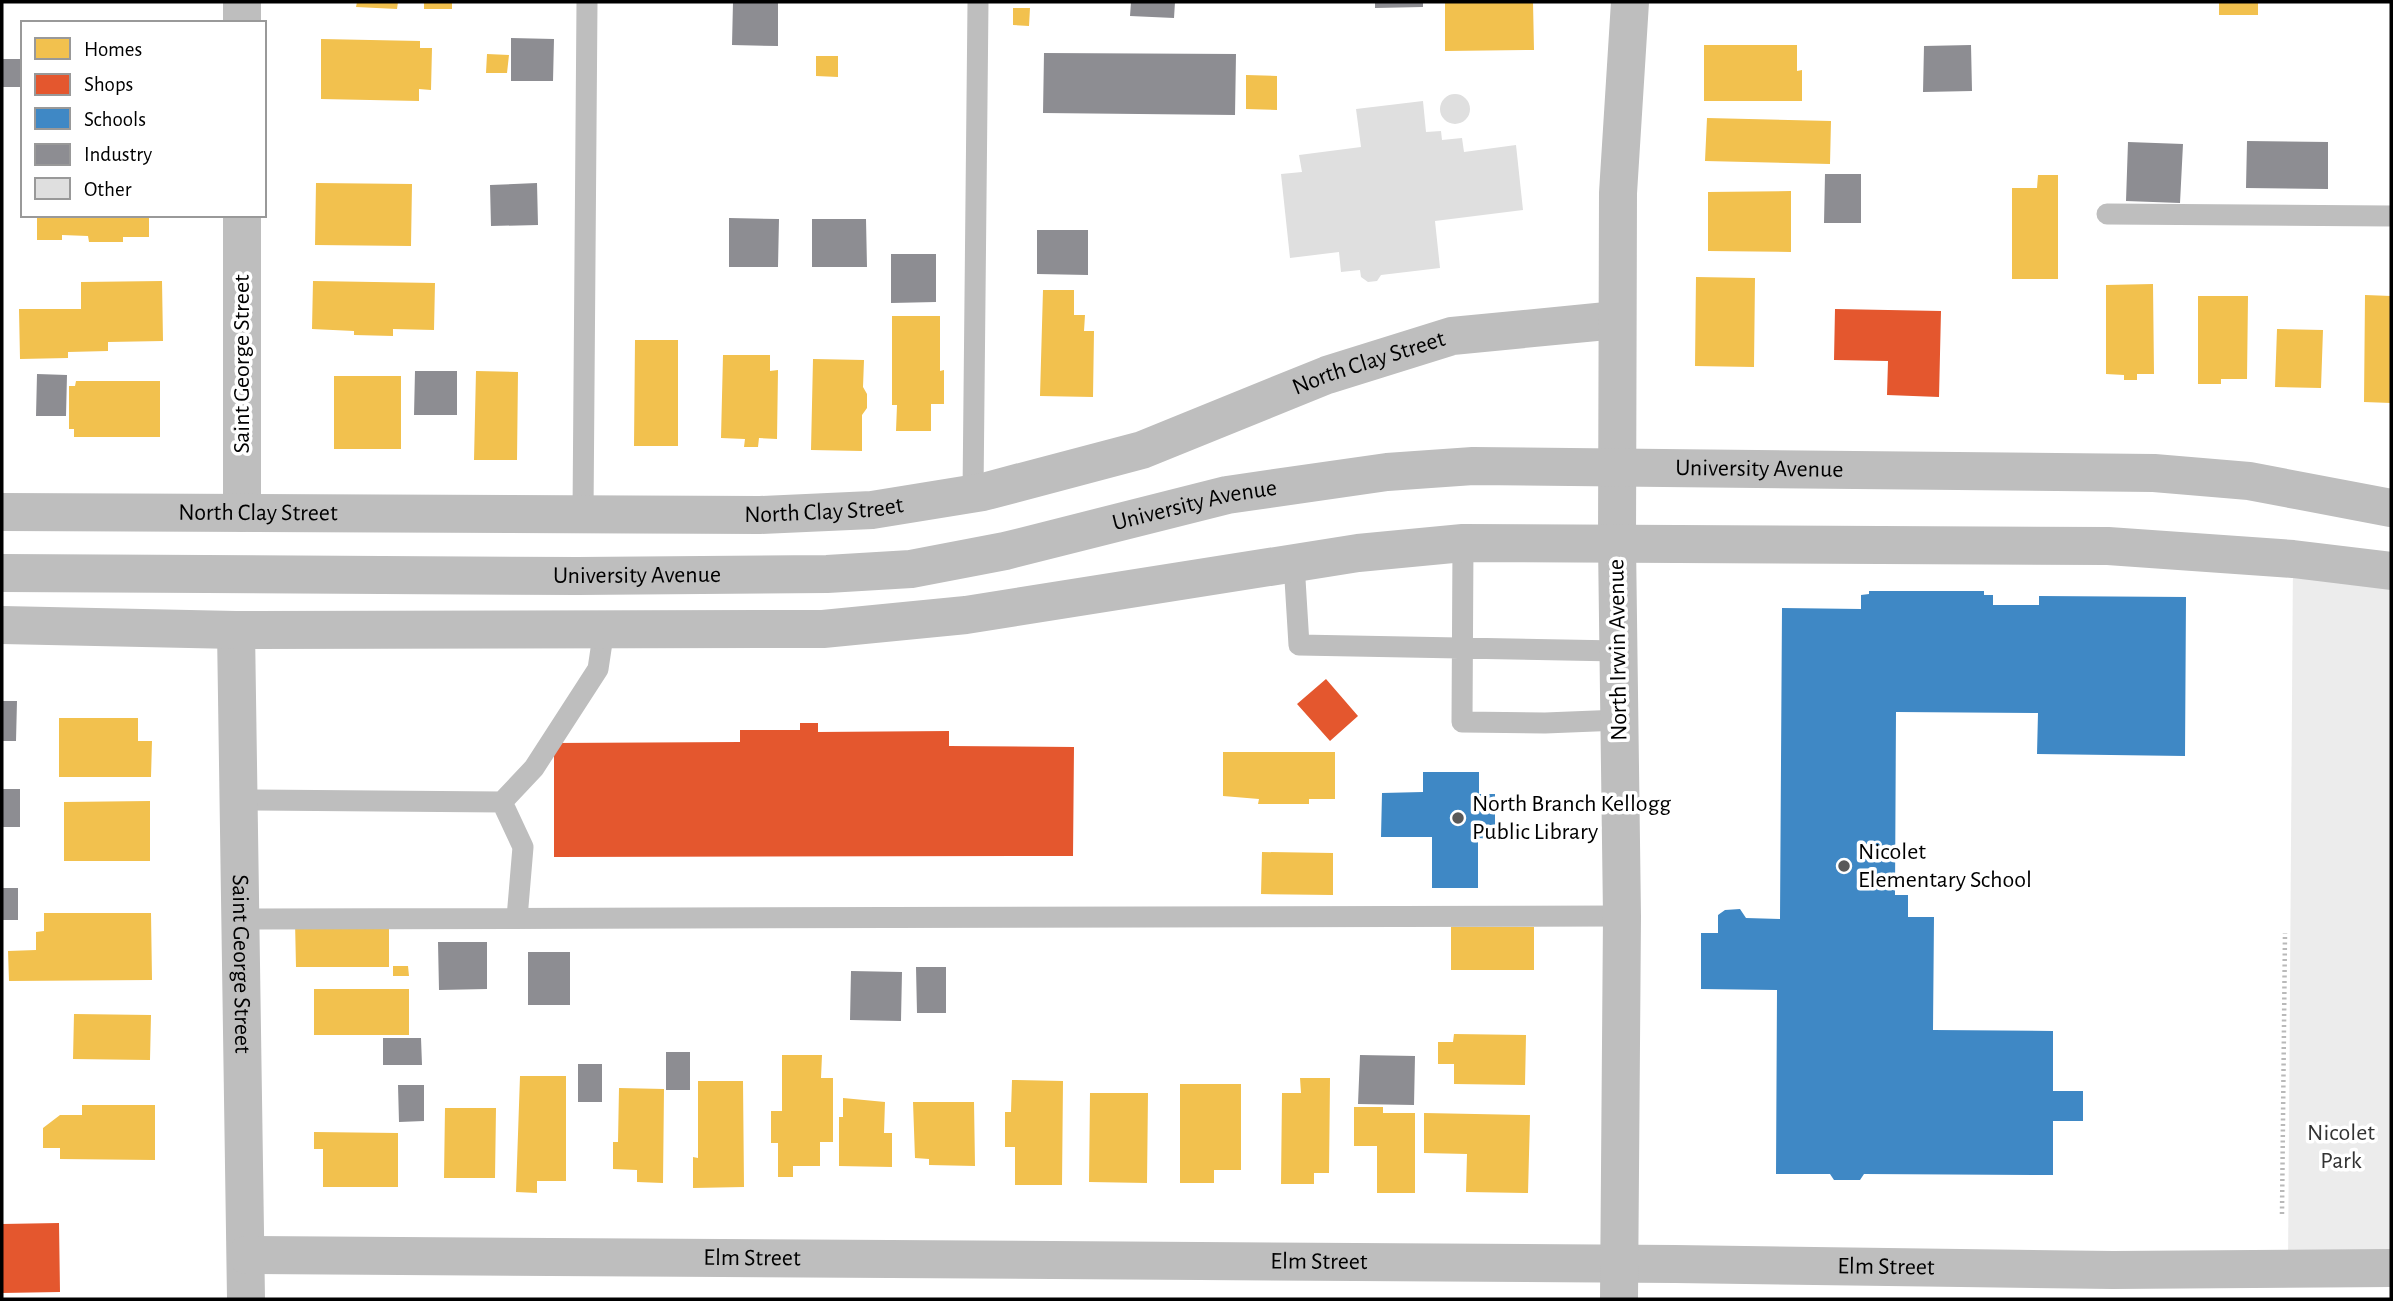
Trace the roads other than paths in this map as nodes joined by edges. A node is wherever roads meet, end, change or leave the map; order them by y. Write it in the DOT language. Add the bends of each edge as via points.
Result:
graph roads {
  1 [pos="242,2"];
  2 [pos="587,2"];
  3 [pos="978,2"];
  4 [pos="1630,2"];
  5 [pos="242,21"];
  6 [pos="2107,214"];
  7 [pos="2391,216"];
  8 [pos="242,217"];
  9 [pos="1617,320"];
  10 [pos="1617,468"];
  11 [pos="973,494"];
  12 [pos="2391,508"];
  13 [pos="2,512"];
  14 [pos="242,513"];
  15 [pos="583,514"];
  16 [pos="1463,543"];
  17 [pos="1617,544"];
  18 [pos="1294,563"];
  19 [pos="2391,571"];
  20 [pos="2,573"];
  21 [pos="2,625"];
  22 [pos="604,629"];
  23 [pos="236,630"];
  24 [pos="1462,648"];
  25 [pos="1618,651"];
  26 [pos="1620,720"];
  27 [pos="239,800"];
  28 [pos="502,802"];
  29 [pos="1622,916"];
  30 [pos="517,918"];
  31 [pos="241,919"];
  32 [pos="246,1255"];
  33 [pos="2391,1269"];
  34 [pos="1619,1281"];
  35 [pos="246,1299"];
  1 -- 5 [label="street"];
  2 -- 15 [label="lane"];
  3 -- 11 [label="lane"];
  4 -- 9 [label="street, North Irwin Avenue" via="1618,192"];
  6 -- 7 [label="lane"];
  8 -- 14 [label="street, Saint George Street"];
  9 -- 10 [label="street, North Irwin Avenue"];
  9 -- 11 [label="street, North Clay Street" via="1452,336 1326,375 1142,450"];
  10 -- 12 [label="street, University Avenue" via="2154,473 2249,481"];
  10 -- 17 [label="street, North Irwin Avenue"];
  10 -- 20 [label="street, University Avenue" via="1473,467 1298,483 1227,495 1005,551 897,570 592,576"];
  11 -- 15 [label="street, North Clay Street" via="860,511"];
  13 -- 14 [label="street, North Clay Street"];
  14 -- 15 [label="street, North Clay Street"];
  16 -- 17 [label="street"];
  16 -- 18 [label="street"];
  16 -- 24 [label="lane"];
  17 -- 19 [label="street" via="2108,546"];
  17 -- 25 [label="street, North Irwin Avenue"];
  18 -- 22 [label="street" via="966,615 823,629"];
  18 -- 24 [label="lane" via="1299,645"];
  21 -- 23 [label="street"];
  22 -- 23 [label="street"];
  22 -- 28 [label="lane" via="598,669 534,768"];
  23 -- 27 [label="street, Saint George Street"];
  24 -- 25 [label="lane"];
  24 -- 26 [label="lane" via="1462,722"];
  25 -- 26 [label="street, North Irwin Avenue"];
  26 -- 29 [label="street, North Irwin Avenue"];
  27 -- 28 [label="lane"];
  27 -- 31 [label="street, Saint George Street"];
  28 -- 30 [label="lane" via="523,847"];
  29 -- 30 [label="lane"];
  29 -- 34 [label="street, North Irwin Avenue"];
  30 -- 31 [label="lane"];
  31 -- 32 [label="street, Saint George Street"];
  32 -- 34 [label="street, Elm Street"];
  32 -- 35 [label="street, Saint George Street"];
  33 -- 34 [label="street, Elm Street"];
}
